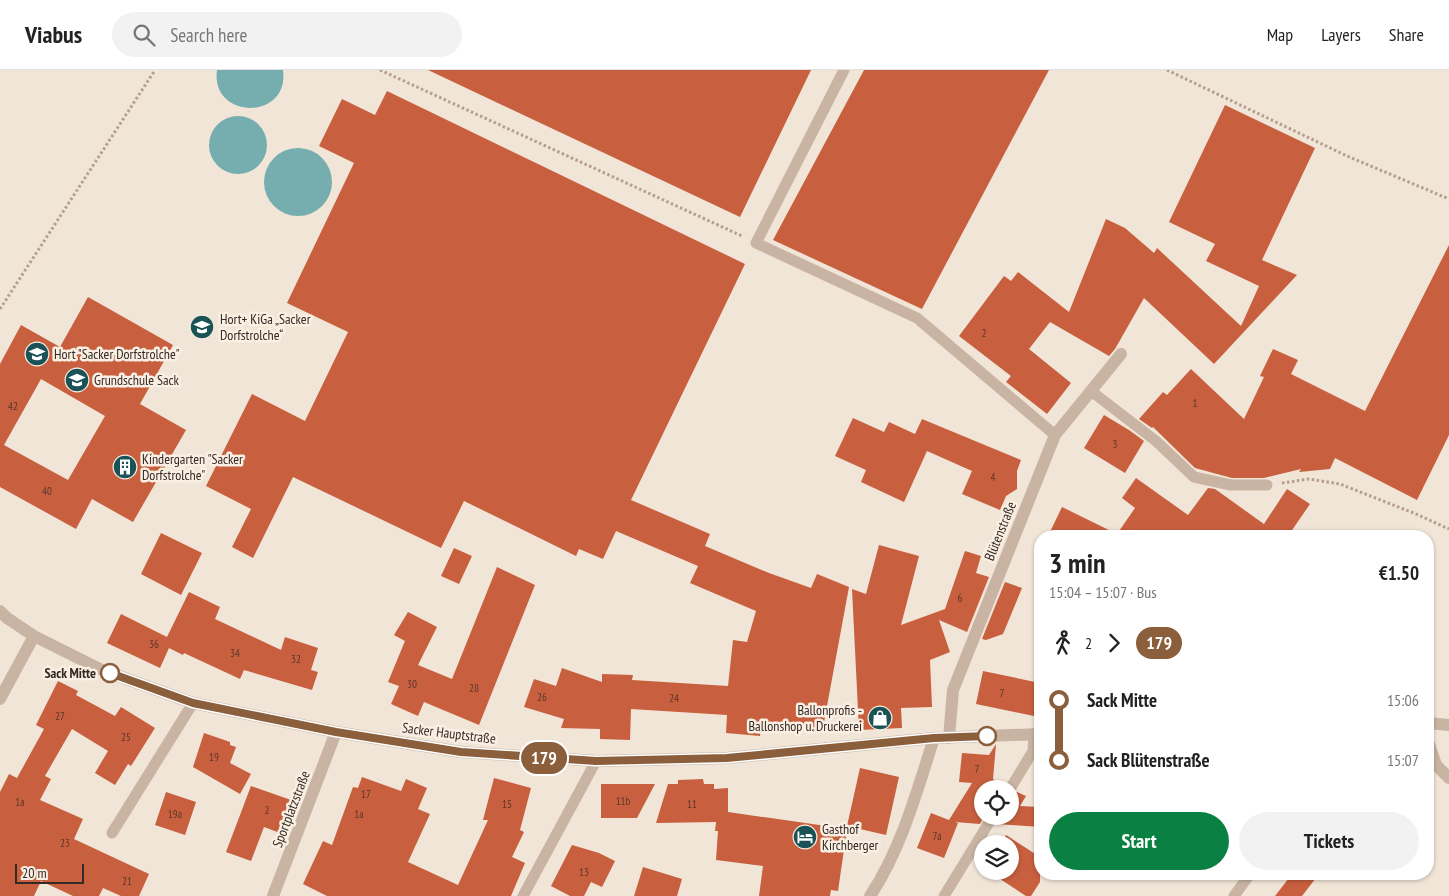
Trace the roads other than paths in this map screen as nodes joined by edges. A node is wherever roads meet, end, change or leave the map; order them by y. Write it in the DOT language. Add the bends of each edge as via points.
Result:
graph roads {
  1 [pos="844,70"];
  2 [pos="1121,354"];
  3 [pos="1091,391"];
  4 [pos="1055,435"];
  5 [pos="1267,485"];
  6 [pos="2,615"];
  7 [pos="34,636"];
  8 [pos="0,700"];
  9 [pos="193,703"];
  10 [pos="1434,723"];
  11 [pos="1449,724"];
  12 [pos="336,732"];
  13 [pos="1034,734"];
  14 [pos="934,738"];
  15 [pos="948,738"];
  16 [pos="1034,747"];
  17 [pos="1434,760"];
  18 [pos="596,761"];
  19 [pos="1449,778"];
  20 [pos="1015,780"];
  21 [pos="987,825"];
  22 [pos="112,833"];
  23 [pos="1246,880"];
  24 [pos="273,896"];
  25 [pos="523,896"];
  26 [pos="870,896"];
  27 [pos="944,896"];
  28 [pos="1234,896"];
  1 -- 4 [label="lane" via="756,242 917,318"];
  2 -- 3 [label="street, Blütenstraße"];
  3 -- 4 [label="street, Blütenstraße"];
  3 -- 5 [label="lane" via="1156,440 1194,477 1231,485"];
  4 -- 15 [label="street, Blütenstraße" via="953,690"];
  6 -- 7 [label="street, Sacker Hauptstraße"];
  7 -- 8 [label="street"];
  7 -- 9 [label="street, Sacker Hauptstraße" via="102,670"];
  9 -- 12 [label="street, Sacker Hauptstraße"];
  9 -- 22 [label="lane"];
  10 -- 11 [label="street"];
  12 -- 18 [label="street, Sacker Hauptstraße" via="461,752"];
  12 -- 24 [label="street, Sportplatzstraße"];
  13 -- 15 [label="street, Sacker Hauptstraße"];
  14 -- 15 [label="street, Sacker Hauptstraße"];
  14 -- 18 [label="street, Sacker Hauptstraße" via="727,758"];
  14 -- 26 [label="street" via="907,818 880,881"];
  16 -- 20 [label="lane"];
  17 -- 19 [label="street"];
  18 -- 25 [label="lane"];
  21 -- 27 [label="lane"];
  23 -- 28 [label="lane"];
}
